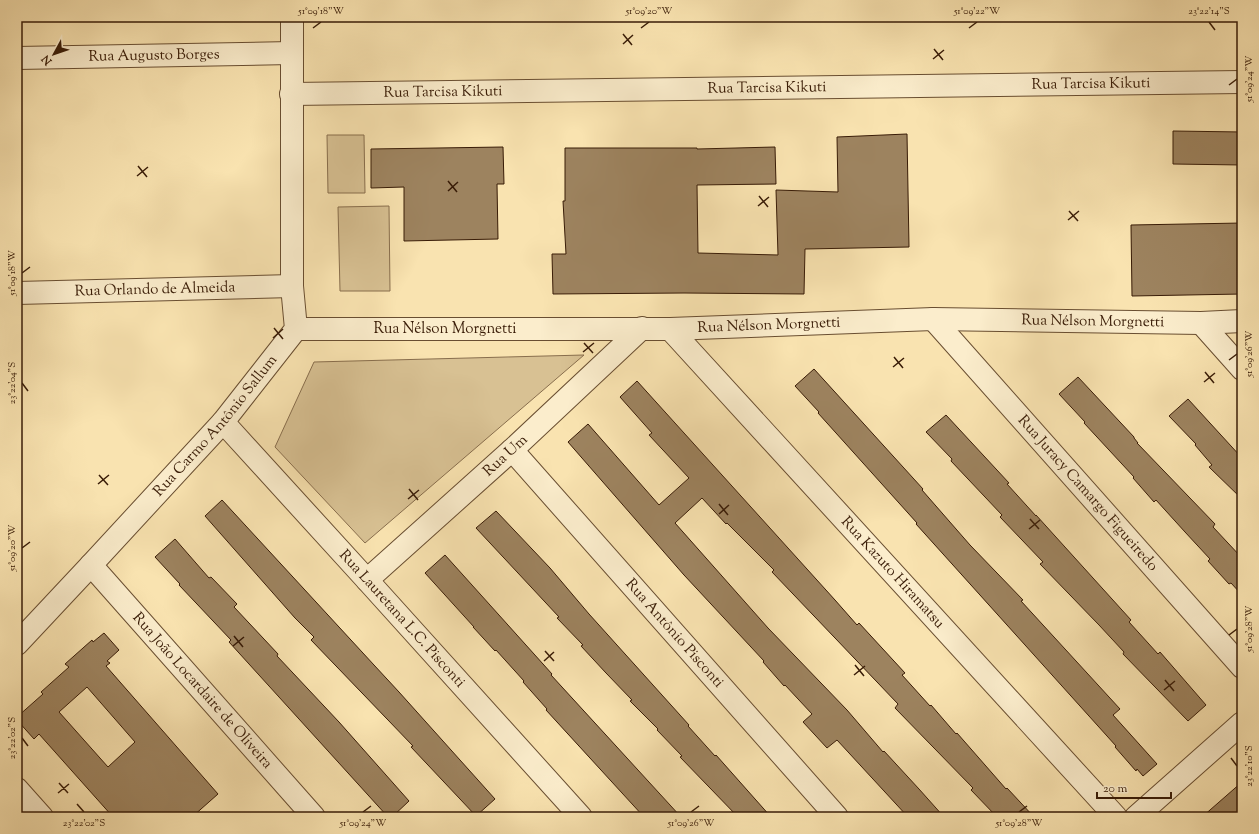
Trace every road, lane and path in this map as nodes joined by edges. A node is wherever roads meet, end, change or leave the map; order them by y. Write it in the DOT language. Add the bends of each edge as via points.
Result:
graph roads {
  1 [pos="292,17"];
  2 [pos="291,53"];
  3 [pos="17,58"];
  4 [pos="1242,82"];
  5 [pos="291,94"];
  6 [pos="292,286"];
  7 [pos="17,293"];
  8 [pos="933,319"];
  9 [pos="1242,321"];
  10 [pos="1201,323"];
  11 [pos="642,328"];
  12 [pos="670,328"];
  13 [pos="296,329"];
  14 [pos="1242,369"];
  15 [pos="223,422"];
  16 [pos="512,450"];
  17 [pos="91,565"];
  18 [pos="367,580"];
  19 [pos="17,644"];
  20 [pos="1242,667"];
  21 [pos="1242,723"];
  22 [pos="17,789"];
  23 [pos="42,817"];
  24 [pos="314,817"];
  25 [pos="581,817"];
  26 [pos="837,817"];
  27 [pos="1116,817"];
  28 [pos="1136,817"];
  1 -- 2 [label="street"];
  2 -- 3 [label="street, Rua Augusto Borges"];
  2 -- 5 [label="street"];
  4 -- 5 [label="street, Rua Tarcisa Kikuti"];
  5 -- 6 [label="street"];
  6 -- 7 [label="street, Rua Orlando de Almeida"];
  6 -- 13 [label="street"];
  8 -- 10 [label="street, Rua Nélson Morgnetti"];
  8 -- 12 [label="street, Rua Nélson Morgnetti"];
  8 -- 20 [label="street, Rua Juracy Camargo Figueiredo"];
  9 -- 10 [label="street, Rua Nélson Morgnetti"];
  10 -- 14 [label="street"];
  11 -- 12 [label="street, Rua Nélson Morgnetti"];
  11 -- 13 [label="street, Rua Nélson Morgnetti"];
  11 -- 16 [label="street, Rua Um"];
  12 -- 27 [label="street, Rua Kazuto Hiramatsu"];
  13 -- 15 [label="street, Rua Carmo Antônio Sallum"];
  15 -- 17 [label="street, Rua Carmo Antônio Sallum"];
  15 -- 18 [label="street, Rua Lauretana L.C. Pisconti"];
  16 -- 18 [label="street, Rua Um"];
  16 -- 26 [label="street, Rua Antônio Pisconti"];
  17 -- 19 [label="street, Rua Carmo Antônio Sallum"];
  17 -- 24 [label="street, Rua João Locardaire de Oliveira"];
  18 -- 25 [label="street, Rua Lauretana L.C. Pisconti"];
  21 -- 28 [label="street"];
  22 -- 23 [label="street"];
}
